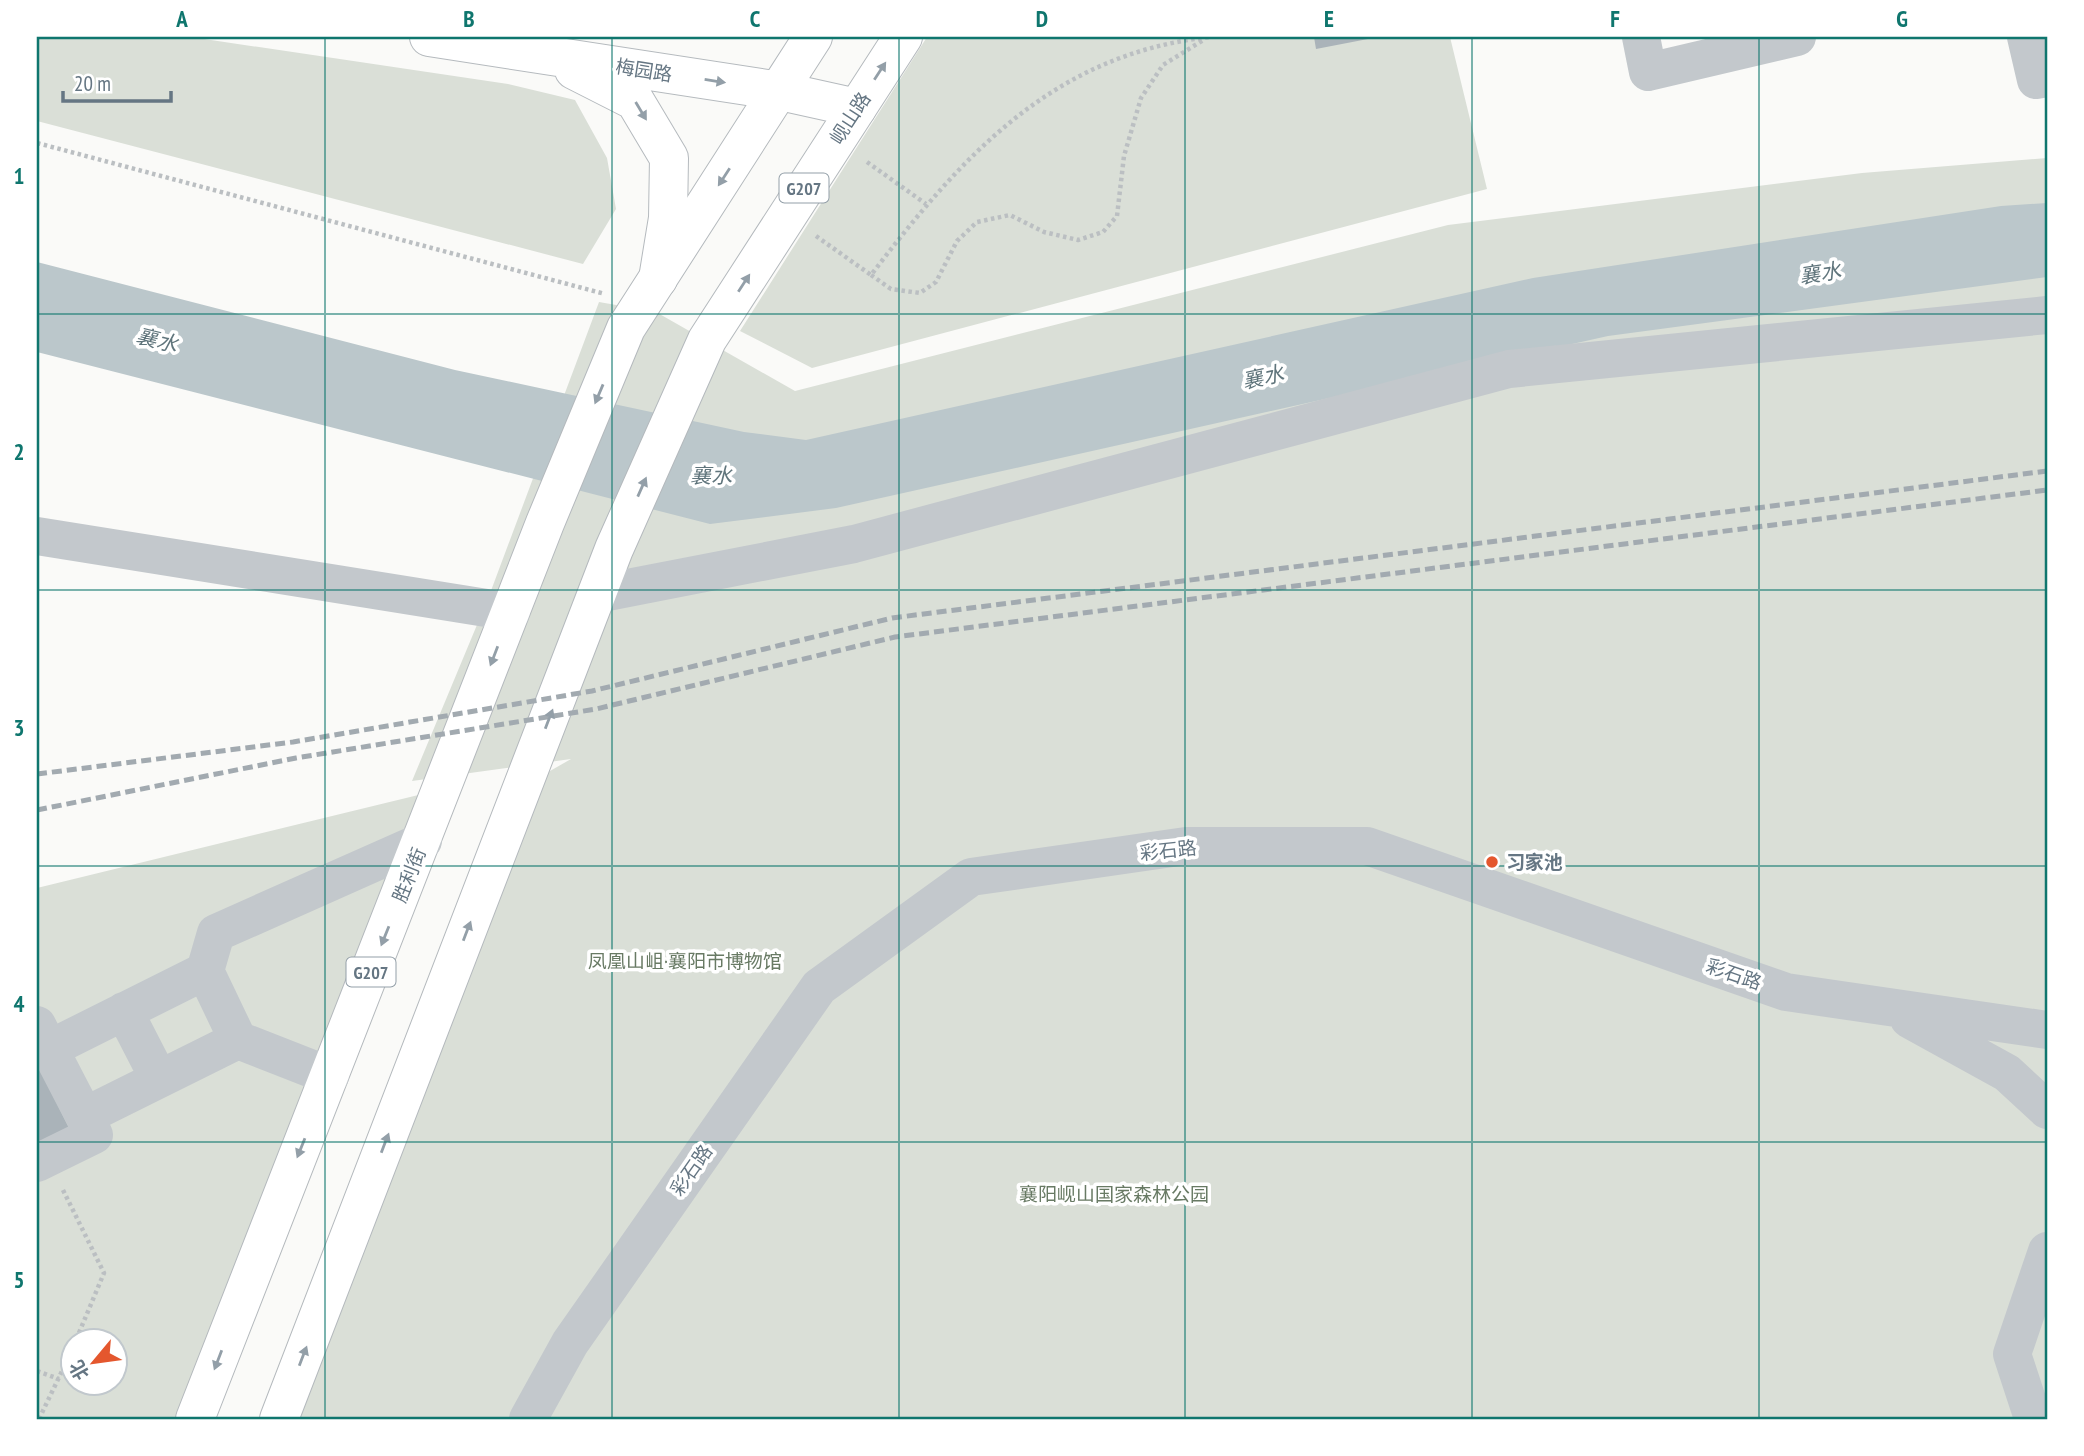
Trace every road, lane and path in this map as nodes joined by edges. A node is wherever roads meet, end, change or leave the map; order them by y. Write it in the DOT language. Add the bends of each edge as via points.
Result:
graph roads {
  1 [pos="429,37"];
  2 [pos="813,37"];
  3 [pos="903,37"];
  4 [pos="1209,37"];
  5 [pos="1641,37"];
  6 [pos="1797,37"];
  7 [pos="2026,37"];
  8 [pos="540,54"];
  9 [pos="2047,78"];
  10 [pos="780,91"];
  11 [pos="857,108"];
  12 [pos="836,139"];
  13 [pos="37,143"];
  14 [pos="926,204"];
  15 [pos="787,215"];
  16 [pos="871,275"];
  17 [pos="642,305"];
  18 [pos="2047,315"];
  19 [pos="37,536"];
  20 [pos="597,594"];
  21 [pos="511,612"];
  22 [pos="423,841"];
  23 [pos="205,971"];
  24 [pos="1885,1006"];
  25 [pos="124,1011"];
  26 [pos="2047,1030"];
  27 [pos="44,1036"];
  28 [pos="238,1040"];
  29 [pos="330,1076"];
  30 [pos="159,1079"];
  31 [pos="2047,1110"];
  32 [pos="85,1116"];
  33 [pos="42,1160"];
  34 [pos="2047,1251"];
  35 [pos="82,1326"];
  36 [pos="37,1371"];
  37 [pos="59,1379"];
  38 [pos="39,1419"];
  39 [pos="195,1419"];
  40 [pos="279,1419"];
  41 [pos="528,1419"];
  42 [pos="2039,1419"];
  1 -- 8 [label="main road, 梅园路"];
  2 -- 10 [label="main road, G207"];
  11 -- 3 [label="main road, 岘山路 / G207, one-way"];
  4 -- 14 [label="path" via="1158,45 1089,69 1019,112"];
  4 -- 16 [label="path" via="1163,65 1140,98 1124,156 1117,216 1102,232 1078,240 1044,232 1010,215 977,222 957,241 936,282 920,293 891,289"];
  5 -- 6 [label="street" via="1648,72"];
  7 -- 9 [label="street" via="2036,80"];
  8 -- 10 [label="main road, 梅园路, one-way"];
  8 -- 17 [label="main road, one-way" via="635,101 669,158 668,218"];
  10 -- 11 [label="main road, 梅园路"];
  10 -- 17 [label="main road, G207, one-way"];
  11 -- 12 [label="main road, 岘山路 / G207"];
  12 -- 14 [label="path"];
  12 -- 15 [label="main road, 岘山路 / G207"];
  13 -- 17 [label="path"];
  14 -- 16 [label="path"];
  15 -- 16 [label="path"];
  20 -- 15 [label="main road, 岘山路 / G207, one-way" via="707,340"];
  17 -- 21 [label="main road, 胜利街 / G207, one-way" via="545,523"];
  18 -- 20 [label="street" via="1509,369 854,544"];
  19 -- 21 [label="street"];
  40 -- 20 [label="main road, one-way"];
  21 -- 22 [label="main road, 胜利街 / G207, one-way"];
  22 -- 23 [label="street" via="216,933"];
  22 -- 29 [label="main road, 胜利街 / G207, one-way"];
  23 -- 25 [label="street"];
  23 -- 28 [label="street"];
  24 -- 26 [label="street, 彩石路"];
  24 -- 31 [label="street" via="2007,1073"];
  24 -- 41 [label="street, 彩石路" via="1786,992 1367,846 1186,846 971,877 820,986 570,1343"];
  25 -- 27 [label="street"];
  25 -- 30 [label="street"];
  27 -- 32 [label="street"];
  28 -- 29 [label="street"];
  28 -- 30 [label="street"];
  29 -- 39 [label="main road, 胜利街 / G207, one-way"];
  30 -- 32 [label="street"];
  32 -- 33 [label="street" via="93,1135"];
  33 -- 35 [label="path" via="104,1273"];
  34 -- 42 [label="street" via="2012,1354 2031,1412"];
  36 -- 37 [label="path"];
  37 -- 38 [label="path"];
}
